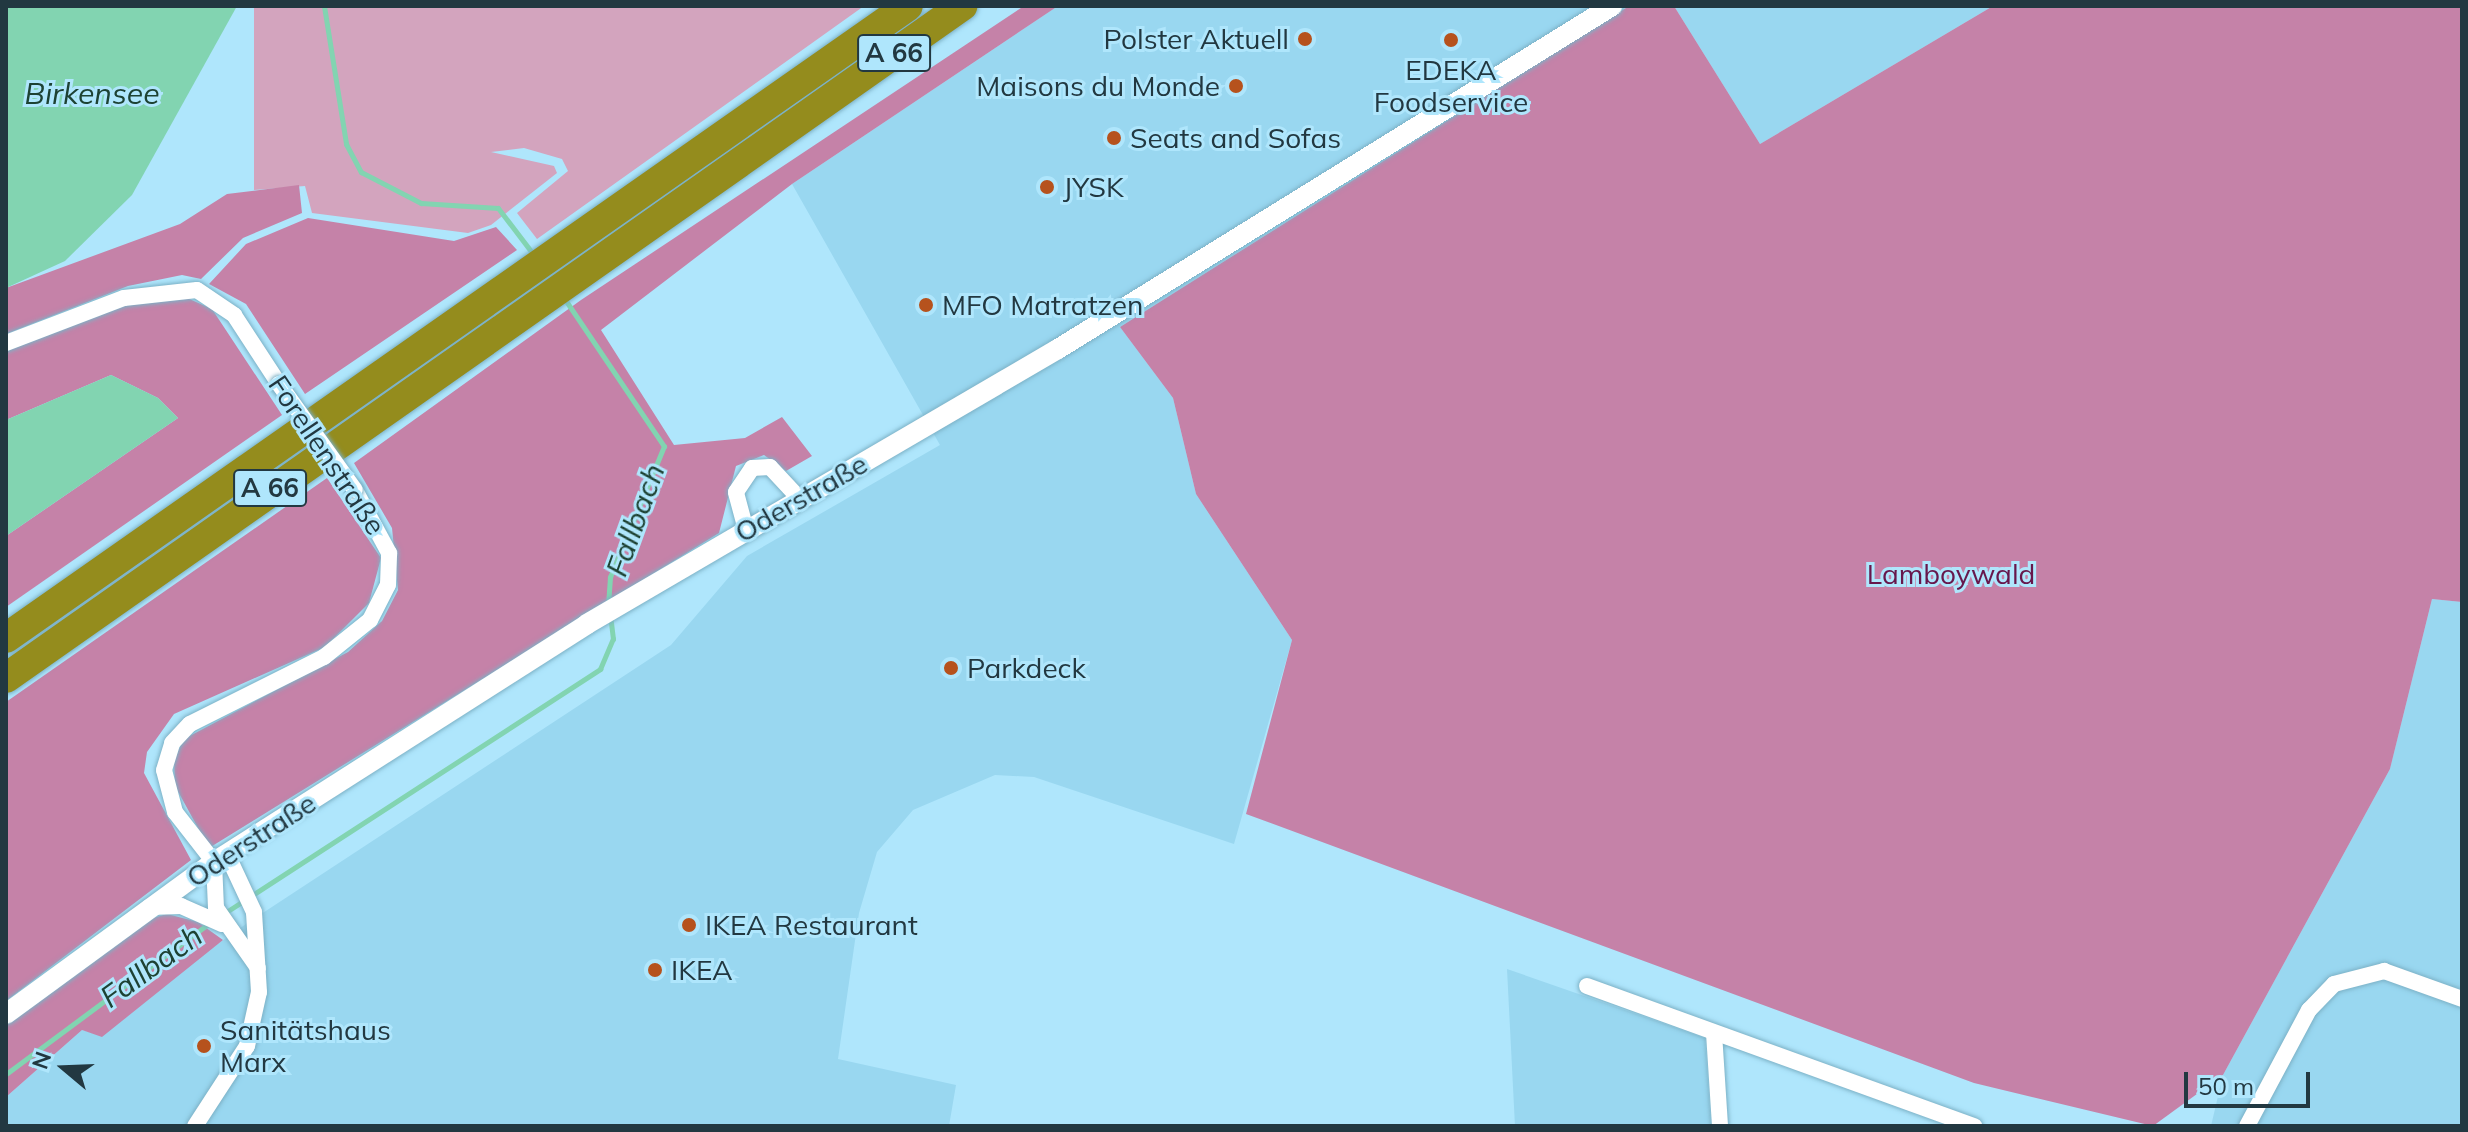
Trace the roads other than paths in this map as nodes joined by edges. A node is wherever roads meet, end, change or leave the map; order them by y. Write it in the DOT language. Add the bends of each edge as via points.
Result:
graph roads {
  1 [pos="908,6"];
  2 [pos="962,6"];
  3 [pos="1612,6"];
  4 [pos="6,343"];
  5 [pos="799,498"];
  6 [pos="746,530"];
  7 [pos="6,638"];
  8 [pos="6,678"];
  9 [pos="221,858"];
  10 [pos="149,907"];
  11 [pos="212,911"];
  12 [pos="258,968"];
  13 [pos="1587,986"];
  14 [pos="2462,999"];
  15 [pos="6,1014"];
  16 [pos="1714,1033"];
  17 [pos="195,1126"];
  18 [pos="1720,1126"];
  19 [pos="1974,1126"];
  20 [pos="2247,1126"];
  1 -- 7 [label="highway, A 66"];
  2 -- 8 [label="highway, A 66"];
  3 -- 5 [label="street, Oderstraße" via="1067,343"];
  4 -- 9 [label="street, Forellenstraße, bridge" via="124,298 197,290 234,315 355,490 389,553 388,585 370,620 324,657 190,724 167,755 169,800"];
  5 -- 6 [label="street, Oderstraße"];
  5 -- 6 [label="street" via="770,467 752,468 736,492"];
  6 -- 9 [label="street, Oderstraße" via="587,624"];
  9 -- 10 [label="street, Oderstraße"];
  9 -- 11 [label="street"];
  9 -- 12 [label="street, Forellenstraße" via="254,912"];
  10 -- 11 [label="street"];
  10 -- 15 [label="street, Oderstraße"];
  11 -- 12 [label="street"];
  12 -- 17 [label="street, Forellenstraße" via="247,1046"];
  13 -- 16 [label="street"];
  14 -- 20 [label="street" via="2384,971 2334,984 2309,1010"];
  16 -- 18 [label="street"];
  16 -- 19 [label="street"];
}
